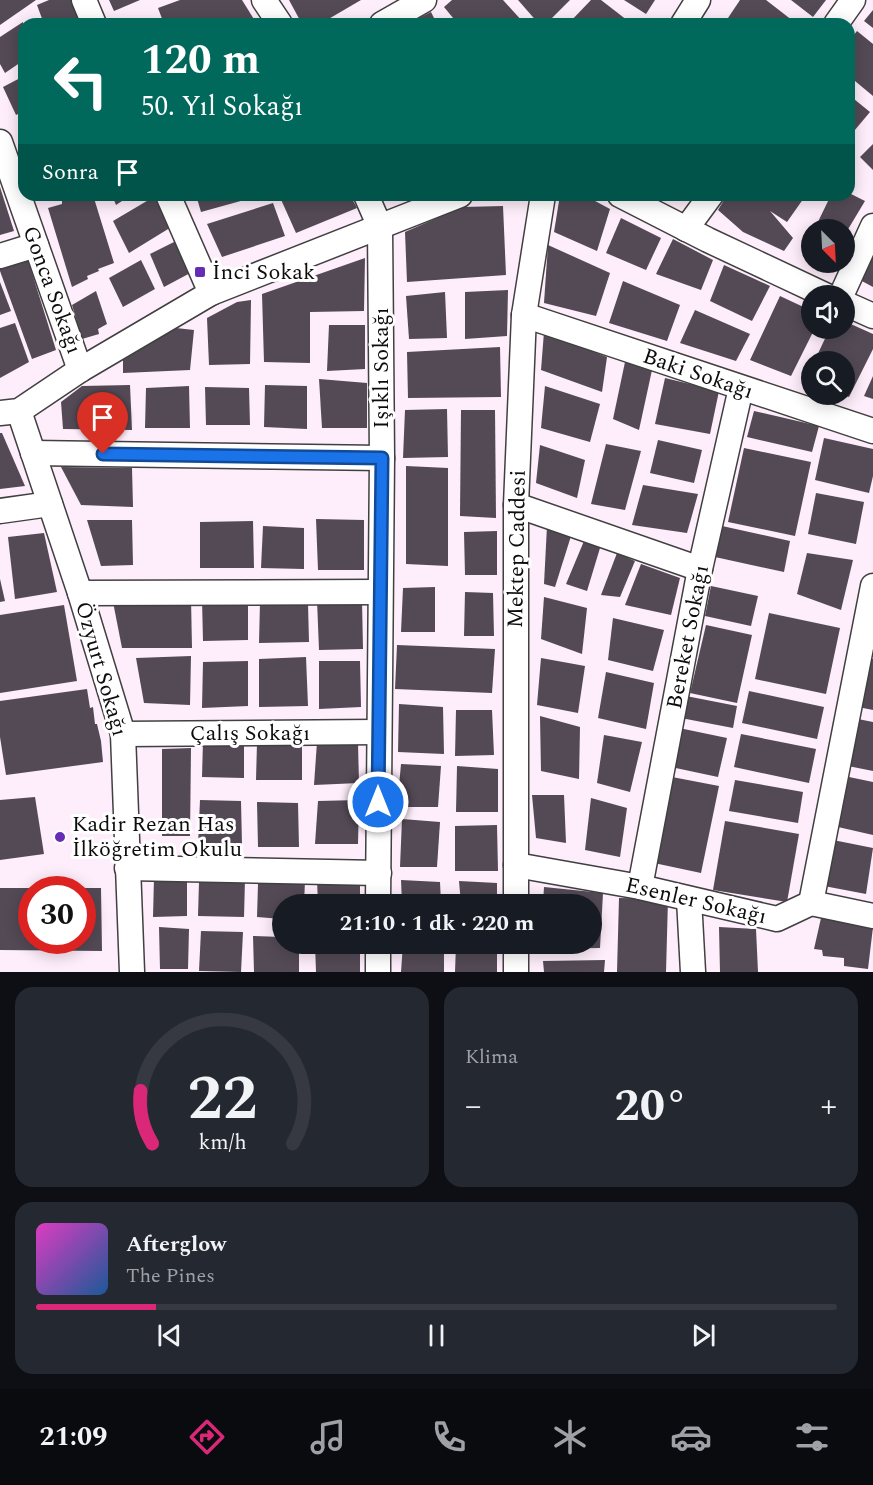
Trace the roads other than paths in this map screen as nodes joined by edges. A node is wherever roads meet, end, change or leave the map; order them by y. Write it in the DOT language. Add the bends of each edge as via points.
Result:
graph roads {
  1 [pos="84,0"];
  2 [pos="264,0"];
  3 [pos="424,0"];
  4 [pos="698,0"];
  5 [pos="853,0"];
  6 [pos="92,18"];
  7 [pos="276,18"];
  8 [pos="392,18"];
  9 [pos="687,18"];
  10 [pos="840,18"];
  11 [pos="0,142"];
  12 [pos="18,194"];
  13 [pos="21,201"];
  14 [pos="171,201"];
  15 [pos="369,201"];
  16 [pos="445,201"];
  17 [pos="542,201"];
  18 [pos="632,201"];
  19 [pos="707,201"];
  20 [pos="873,226"];
  21 [pos="380,227"];
  22 [pos="686,229"];
  23 [pos="36,245"];
  24 [pos="0,256"];
  25 [pos="804,285"];
  26 [pos="846,285"];
  27 [pos="211,293"];
  28 [pos="855,308"];
  29 [pos="524,315"];
  30 [pos="873,316"];
  31 [pos="80,370"];
  32 [pos="741,388"];
  33 [pos="10,412"];
  34 [pos="873,431"];
  35 [pos="33,453"];
  36 [pos="382,458"];
  37 [pos="50,504"];
  38 [pos="516,505"];
  39 [pos="0,511"];
  40 [pos="700,569"];
  41 [pos="873,586"];
  42 [pos="379,592"];
  43 [pos="80,593"];
  44 [pos="867,645"];
  45 [pos="378,732"];
  46 [pos="123,734"];
  47 [pos="516,865"];
  48 [pos="127,868"];
  49 [pos="379,873"];
  50 [pos="640,887"];
  51 [pos="378,894"];
  52 [pos="516,894"];
  53 [pos="689,899"];
  54 [pos="811,903"];
  55 [pos="873,916"];
  56 [pos="378,954"];
  57 [pos="516,954"];
  58 [pos="132,972"];
  59 [pos="378,972"];
  60 [pos="516,972"];
  61 [pos="693,972"];
  1 -- 6 [label="street"];
  2 -- 7 [label="street"];
  3 -- 8 [label="street"];
  4 -- 9 [label="street"];
  5 -- 10 [label="street"];
  11 -- 12 [label="street, Gonca Sokağı"];
  13 -- 23 [label="street, Gonca Sokağı"];
  14 -- 27 [label="street"];
  15 -- 21 [label="street"];
  16 -- 21 [label="street"];
  17 -- 29 [label="street, Mektep Caddesi"];
  18 -- 22 [label="street"];
  19 -- 22 [label="street"];
  20 -- 26 [label="street"];
  21 -- 27 [label="street"];
  21 -- 36 [label="street, Işıklı Sokağı"];
  22 -- 25 [label="street"];
  23 -- 24 [label="street"];
  23 -- 31 [label="street, Gonca Sokağı"];
  27 -- 31 [label="street"];
  28 -- 30 [label="street"];
  29 -- 32 [label="street, Baki Sokağı"];
  29 -- 38 [label="street, Mektep Caddesi"];
  31 -- 33 [label="street"];
  32 -- 34 [label="street, Baki Sokağı"];
  32 -- 40 [label="street, Bereket Sokağı"];
  33 -- 35 [label="street, Özyurt Sokağı"];
  35 -- 36 [label="street"];
  35 -- 37 [label="street, Özyurt Sokağı"];
  36 -- 42 [label="street, Işıklı Sokağı"];
  37 -- 39 [label="street"];
  37 -- 43 [label="street, Özyurt Sokağı"];
  38 -- 40 [label="street"];
  38 -- 47 [label="street, Mektep Caddesi"];
  40 -- 50 [label="street, Bereket Sokağı"];
  41 -- 44 [label="street"];
  42 -- 43 [label="street"];
  42 -- 45 [label="street, Işıklı Sokağı"];
  43 -- 46 [label="street, Özyurt Sokağı"];
  44 -- 54 [label="street"];
  45 -- 46 [label="street, Çalış Sokağı"];
  45 -- 49 [label="street, Işıklı Sokağı"];
  46 -- 48 [label="street, Özyurt Sokağı"];
  47 -- 50 [label="street, Esenler Sokağı"];
  47 -- 52 [label="street, Mektep Caddesi"];
  48 -- 49 [label="street"];
  48 -- 58 [label="street, Özyurt Sokağı"];
  49 -- 51 [label="street, Işıklı Sokağı"];
  50 -- 53 [label="street, Esenler Sokağı"];
  53 -- 54 [label="street, Esenler Sokağı" via="777,920"];
  53 -- 61 [label="street"];
  54 -- 55 [label="street"];
  56 -- 59 [label="street"];
  57 -- 60 [label="street"];
}
